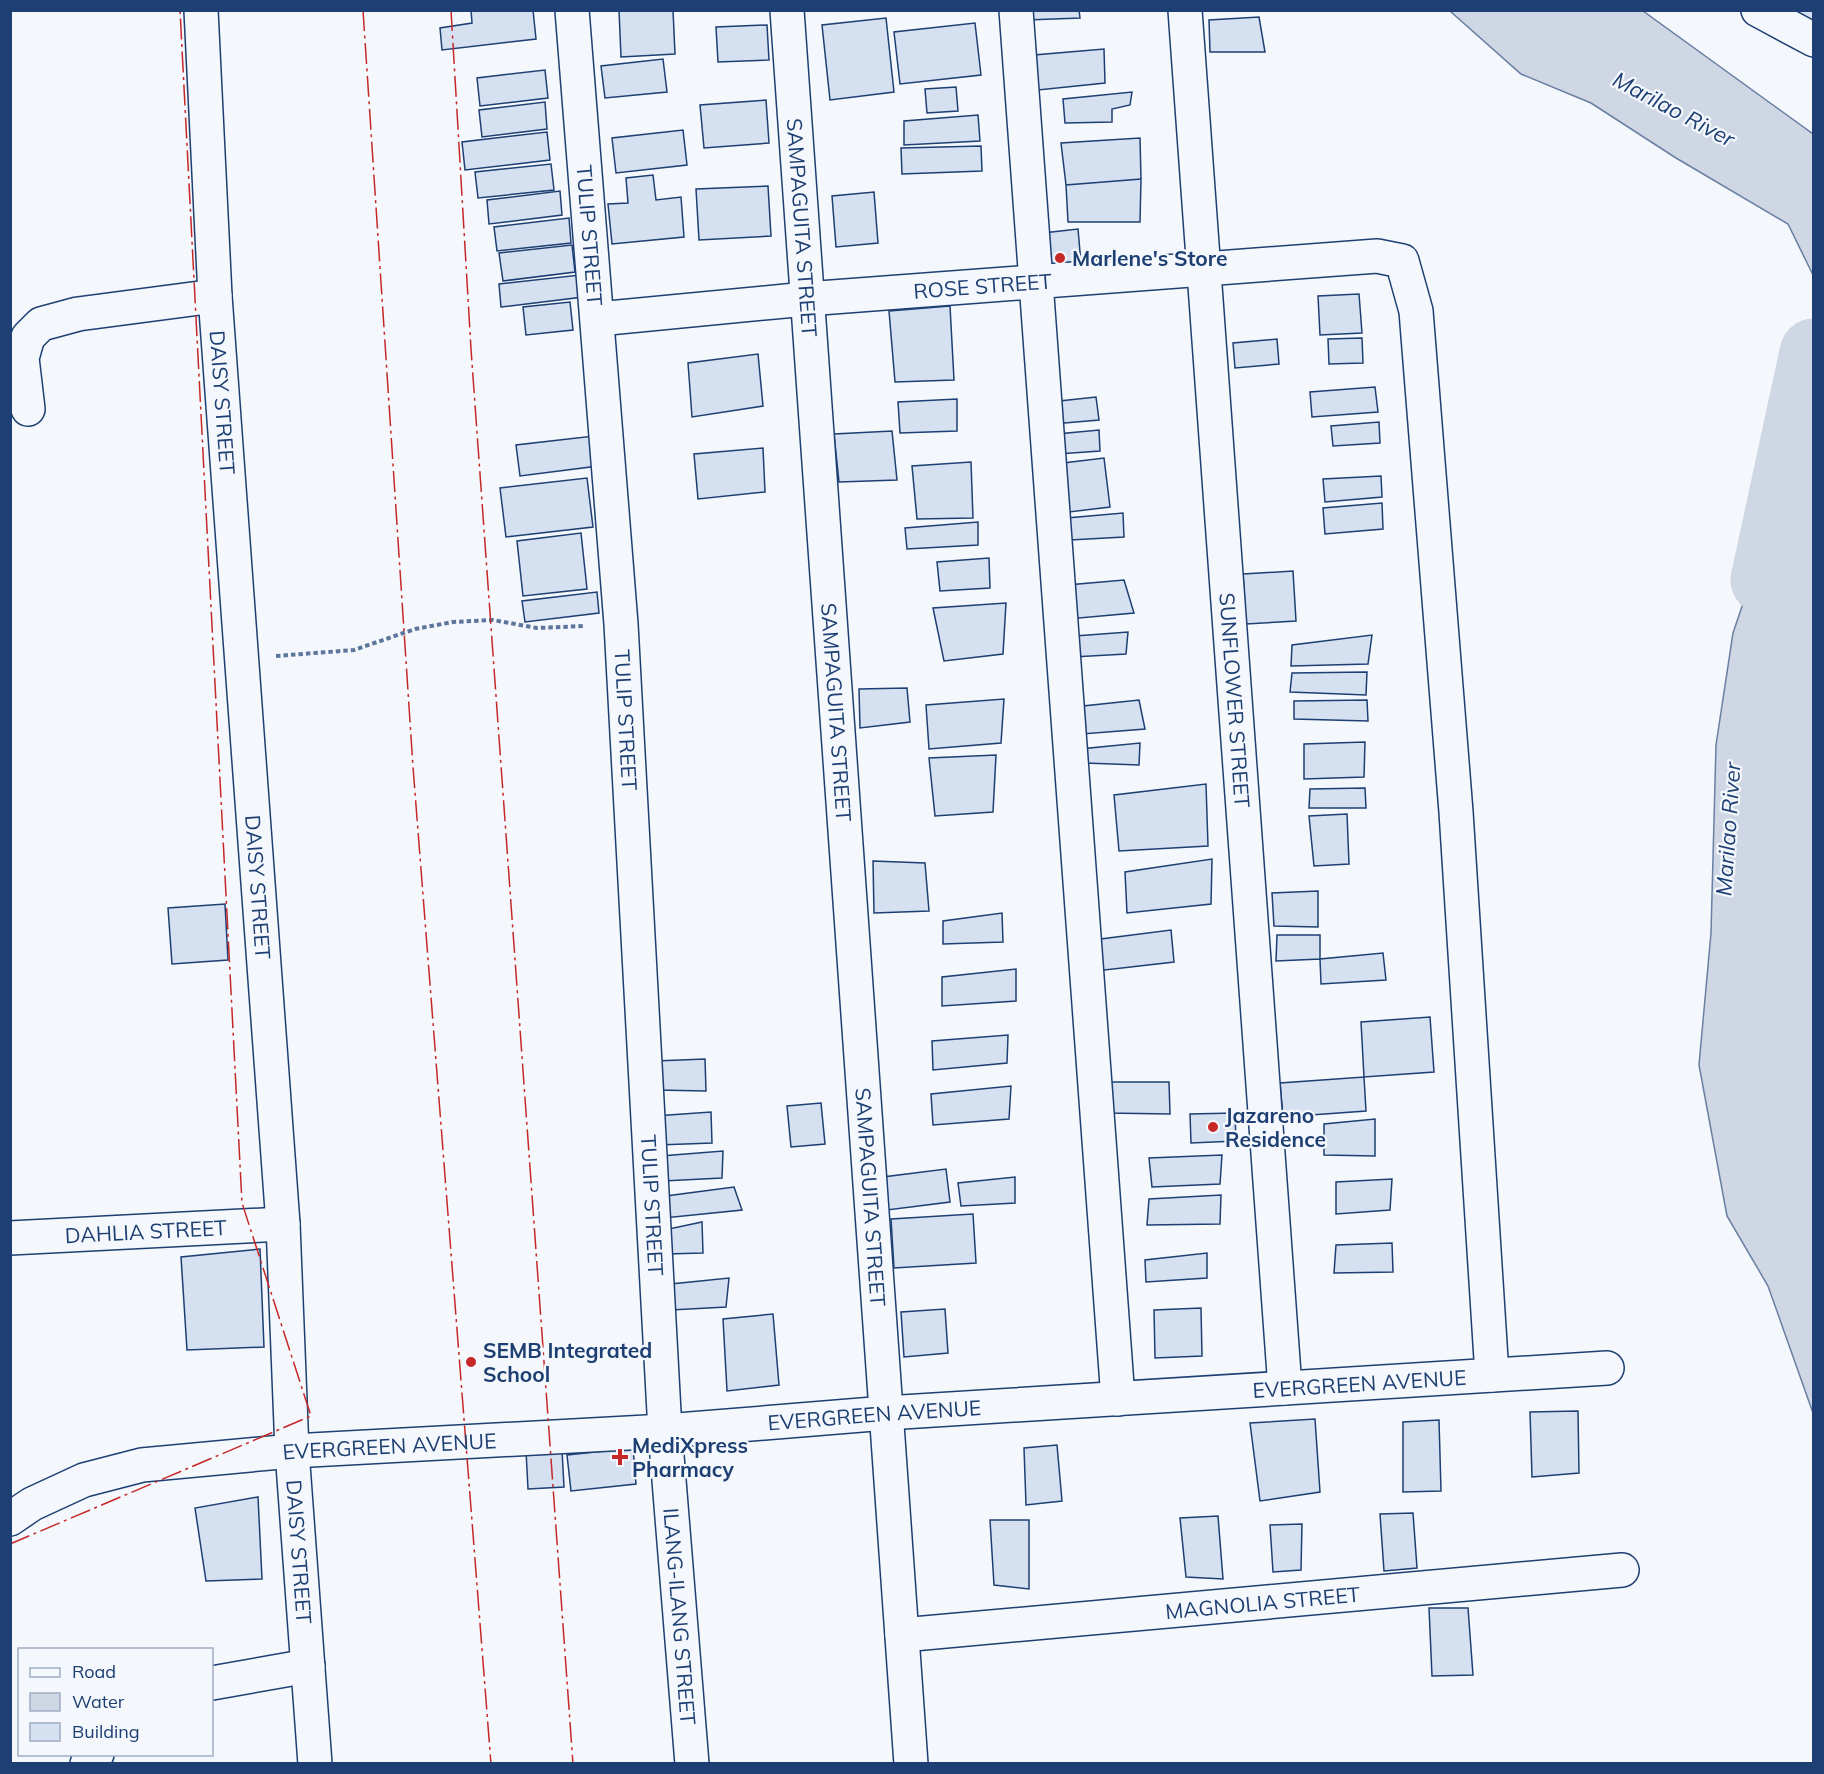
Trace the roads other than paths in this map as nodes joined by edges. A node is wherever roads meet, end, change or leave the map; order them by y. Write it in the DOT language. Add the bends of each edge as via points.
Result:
graph roads {
  1 [pos="201,10"];
  2 [pos="572,10"];
  3 [pos="787,10"];
  4 [pos="1016,10"];
  5 [pos="1185,10"];
  6 [pos="1758,10"];
  7 [pos="1814,40"];
  8 [pos="1206,270"];
  9 [pos="1035,284"];
  10 [pos="215,296"];
  11 [pos="806,299"];
  12 [pos="598,319"];
  13 [pos="28,409"];
  14 [pos="283,1224"];
  15 [pos="10,1238"];
  16 [pos="1607,1368"];
  17 [pos="1492,1375"];
  18 [pos="1285,1388"];
  19 [pos="1118,1399"];
  20 [pos="886,1413"];
  21 [pos="666,1431"];
  22 [pos="292,1451"];
  23 [pos="10,1519"];
  24 [pos="1622,1570"];
  25 [pos="902,1635"];
  26 [pos="308,1666"];
  27 [pos="213,1683"];
  28 [pos="315,1764"];
  29 [pos="692,1764"];
  30 [pos="911,1764"];
  1 -- 10 [label="street, DAISY STREET"];
  2 -- 12 [label="street, TULIP STREET"];
  3 -- 11 [label="street, SAMPAGUITA STREET"];
  4 -- 9 [label="street"];
  5 -- 8 [label="street, SUNFLOWER STREET"];
  6 -- 7 [label="street"];
  8 -- 9 [label="street, ROSE STREET"];
  8 -- 17 [label="street, ROSE STREET" via="1377,256 1402,261 1416,311 1456,812"];
  8 -- 18 [label="street, SUNFLOWER STREET"];
  9 -- 11 [label="street, ROSE STREET"];
  9 -- 19 [label="street"];
  10 -- 13 [label="street" via="78,314 40,324 28,337 22,358"];
  10 -- 14 [label="street, DAISY STREET"];
  11 -- 12 [label="street, ROSE STREET"];
  11 -- 20 [label="street, SAMPAGUITA STREET"];
  12 -- 21 [label="street, TULIP STREET" via="621,624"];
  14 -- 15 [label="street, DAHLIA STREET"];
  14 -- 22 [label="street, DAISY STREET"];
  16 -- 17 [label="street, EVERGREEN AVENUE"];
  17 -- 18 [label="street, EVERGREEN AVENUE"];
  18 -- 19 [label="street, EVERGREEN AVENUE"];
  19 -- 20 [label="street, EVERGREEN AVENUE"];
  20 -- 21 [label="street, EVERGREEN AVENUE"];
  20 -- 25 [label="street, SAMPAGUITA STREET"];
  21 -- 22 [label="street, EVERGREEN AVENUE"];
  21 -- 29 [label="street, ILANG-ILANG STREET"];
  22 -- 23 [label="street, EVERGREEN AVENUE" via="142,1465 84,1480 32,1504"];
  22 -- 26 [label="street, DAISY STREET"];
  24 -- 25 [label="street, MAGNOLIA STREET"];
  25 -- 30 [label="street, SAMPAGUITA STREET"];
  26 -- 27 [label="street"];
  26 -- 28 [label="street, DAISY STREET"];
}
